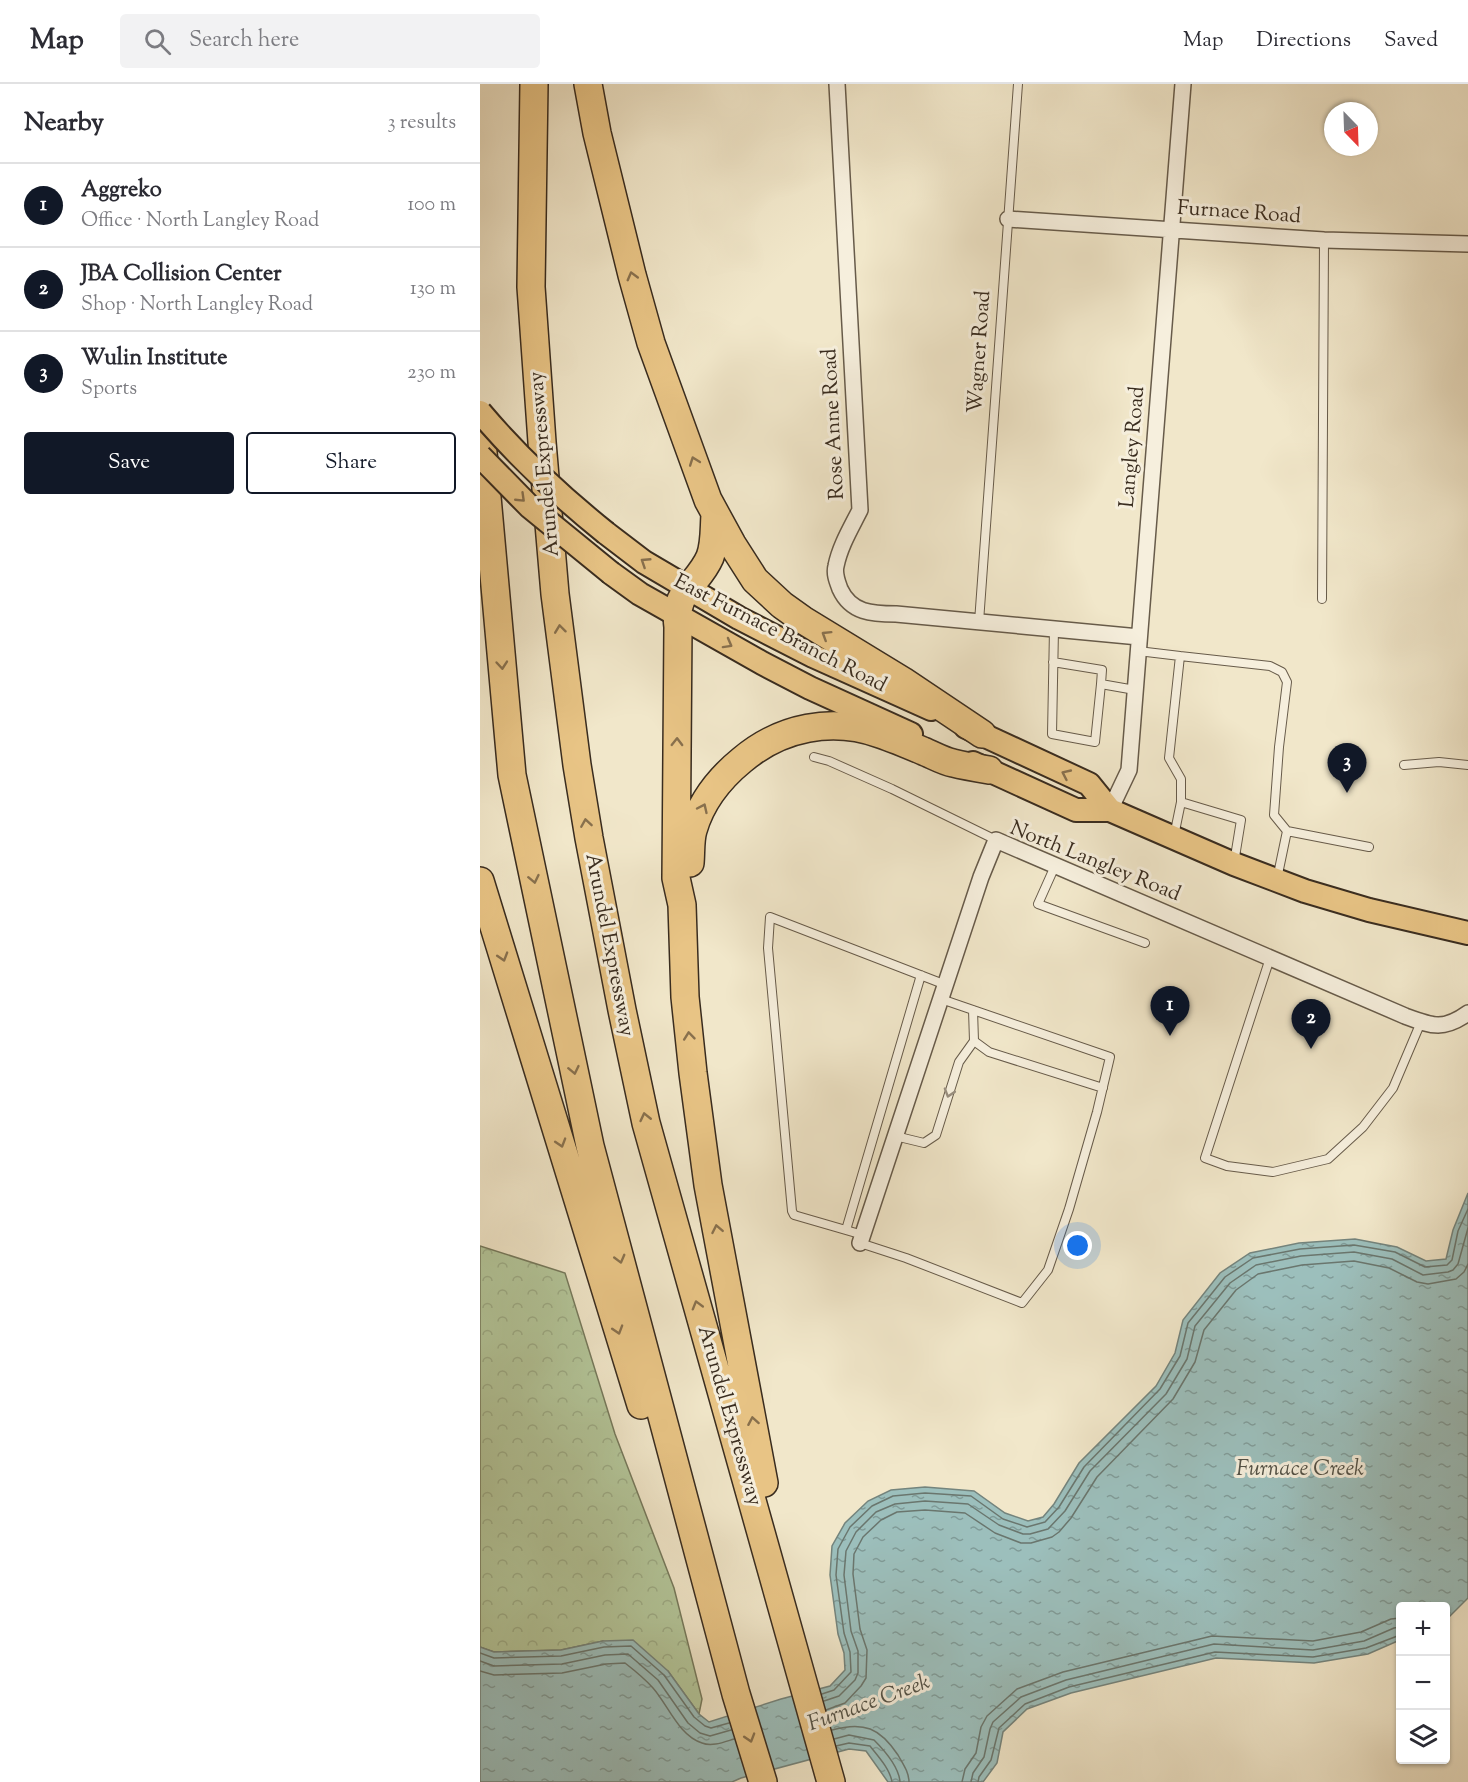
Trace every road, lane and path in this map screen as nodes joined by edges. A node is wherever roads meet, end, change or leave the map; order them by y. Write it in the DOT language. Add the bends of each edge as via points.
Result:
graph roads {
  1 [pos="534,84"];
  2 [pos="588,84"];
  3 [pos="837,84"];
  4 [pos="1018,84"];
  5 [pos="1183,84"];
  6 [pos="1008,219"];
  7 [pos="1172,230"];
  8 [pos="1324,240"];
  9 [pos="1468,244"];
  10 [pos="480,412"];
  11 [pos="480,419"];
  12 [pos="480,456"];
  13 [pos="715,515"];
  14 [pos="688,587"];
  15 [pos="1322,599"];
  16 [pos="677,616"];
  17 [pos="979,622"];
  18 [pos="1053,629"];
  19 [pos="1139,644"];
  20 [pos="1180,656"];
  21 [pos="1053,662"];
  22 [pos="1101,684"];
  23 [pos="1135,690"];
  24 [pos="982,734"];
  25 [pos="814,757"];
  26 [pos="1404,765"];
  27 [pos="1468,765"];
  28 [pos="989,770"];
  29 [pos="1181,802"];
  30 [pos="1110,810"];
  31 [pos="1287,831"];
  32 [pos="1173,838"];
  33 [pos="996,840"];
  34 [pos="1368,847"];
  35 [pos="1234,864"];
  36 [pos="1055,866"];
  37 [pos="480,881"];
  38 [pos="1276,881"];
  39 [pos="682,905"];
  40 [pos="1468,933"];
  41 [pos="1145,943"];
  42 [pos="1270,958"];
  43 [pos="921,975"];
  44 [pos="943,992"];
  45 [pos="973,1010"];
  46 [pos="1468,1013"];
  47 [pos="1421,1022"];
  48 [pos="974,1041"];
  49 [pos="1103,1088"];
  50 [pos="896,1136"];
  51 [pos="846,1230"];
  52 [pos="862,1239"];
  53 [pos="794,1644"];
  54 [pos="736,1694"];
  55 [pos="830,1779"];
  56 [pos="763,1782"];
  53 -- 1 [label="highway, Arundel Expressway, one-way" via="646,1123 587,828 555,594 531,287"];
  13 -- 2 [label="highway, one-way" via="651,343"];
  3 -- 17 [label="street, Rose Anne Road" via="860,510 835,568 836,579 843,596 857,609 873,614"];
  4 -- 6 [label="lane, Wagner Road"];
  5 -- 7 [label="street, Langley Road"];
  6 -- 7 [label="street, Furnace Road"];
  6 -- 17 [label="lane, Wagner Road"];
  7 -- 8 [label="street, Furnace Road"];
  7 -- 19 [label="street, Langley Road"];
  8 -- 9 [label="street, Furnace Road"];
  8 -- 15 [label="lane"];
  14 -- 10 [label="main road, East Furnace Branch Road, one-way, bridge" via="644,562 566,501"];
  11 -- 54 [label="highway, one-way" via="512,775 590,1146"];
  12 -- 16 [label="main road, East Furnace Branch Road, one-way, bridge" via="530,507 611,573"];
  13 -- 14 [label="highway" via="710,555"];
  24 -- 13 [label="highway, one-way" via="782,605 755,580"];
  14 -- 16 [label="highway"];
  14 -- 24 [label="main road, East Furnace Branch Road" via="813,656"];
  16 -- 28 [label="main road, East Furnace Branch Road, one-way" via="810,688"];
  39 -- 16 [label="highway, one-way" via="676,878"];
  17 -- 18 [label="street, Rose Anne Road"];
  18 -- 19 [label="street, Rose Anne Road"];
  18 -- 21 [label="lane"];
  19 -- 20 [label="lane"];
  19 -- 23 [label="street, Langley Road"];
  20 -- 29 [label="lane" via="1169,758 1181,779"];
  20 -- 31 [label="lane" via="1270,666 1282,672 1287,682 1274,815"];
  21 -- 22 [label="lane" via="1102,670"];
  21 -- 22 [label="lane" via="1052,734 1095,742"];
  22 -- 23 [label="lane"];
  23 -- 30 [label="street, Langley Road" via="1128,770"];
  30 -- 24 [label="main road, East Furnace Branch Road, one-way" via="1089,784"];
  25 -- 33 [label="lane" via="892,789"];
  26 -- 27 [label="lane"];
  28 -- 30 [label="main road, East Furnace Branch Road" via="1076,810"];
  39 -- 28 [label="highway, one-way" via="693,831 717,783 758,746 783,734 817,726 849,727 878,733 951,763"];
  29 -- 32 [label="lane"];
  29 -- 35 [label="lane" via="1241,820"];
  30 -- 32 [label="main road, East Furnace Branch Road"];
  31 -- 34 [label="lane"];
  31 -- 38 [label="lane"];
  32 -- 35 [label="main road, East Furnace Branch Road"];
  33 -- 36 [label="street, North Langley Road"];
  33 -- 44 [label="street, North Langley Road"];
  35 -- 38 [label="main road, East Furnace Branch Road"];
  36 -- 41 [label="lane" via="1038,904"];
  36 -- 42 [label="street, North Langley Road"];
  37 -- 54 [label="highway, one-way" via="630,1372"];
  38 -- 40 [label="main road, East Furnace Branch Road" via="1369,910"];
  53 -- 39 [label="highway, one-way" via="708,1185 685,997"];
  42 -- 47 [label="street, North Langley Road"];
  42 -- 47 [label="lane" via="1205,1158 1227,1166 1273,1172 1328,1159 1363,1127 1393,1088"];
  43 -- 44 [label="lane"];
  43 -- 51 [label="lane"];
  43 -- 51 [label="lane" via="770,917 768,948 792,1211 794,1215"];
  44 -- 45 [label="lane"];
  44 -- 50 [label="street, North Langley Road"];
  45 -- 48 [label="lane"];
  45 -- 49 [label="lane" via="1110,1057"];
  46 -- 47 [label="street, North Langley Road" via="1451,1024"];
  48 -- 49 [label="lane" via="989,1052"];
  48 -- 50 [label="lane, one-way" via="959,1062 936,1135 924,1143"];
  49 -- 52 [label="lane" via="1048,1270 1022,1303"];
  50 -- 52 [label="street, North Langley Road"];
  51 -- 52 [label="lane"];
  53 -- 55 [label="highway, Arundel Expressway"];
  54 -- 56 [label="highway, one-way"];
}
